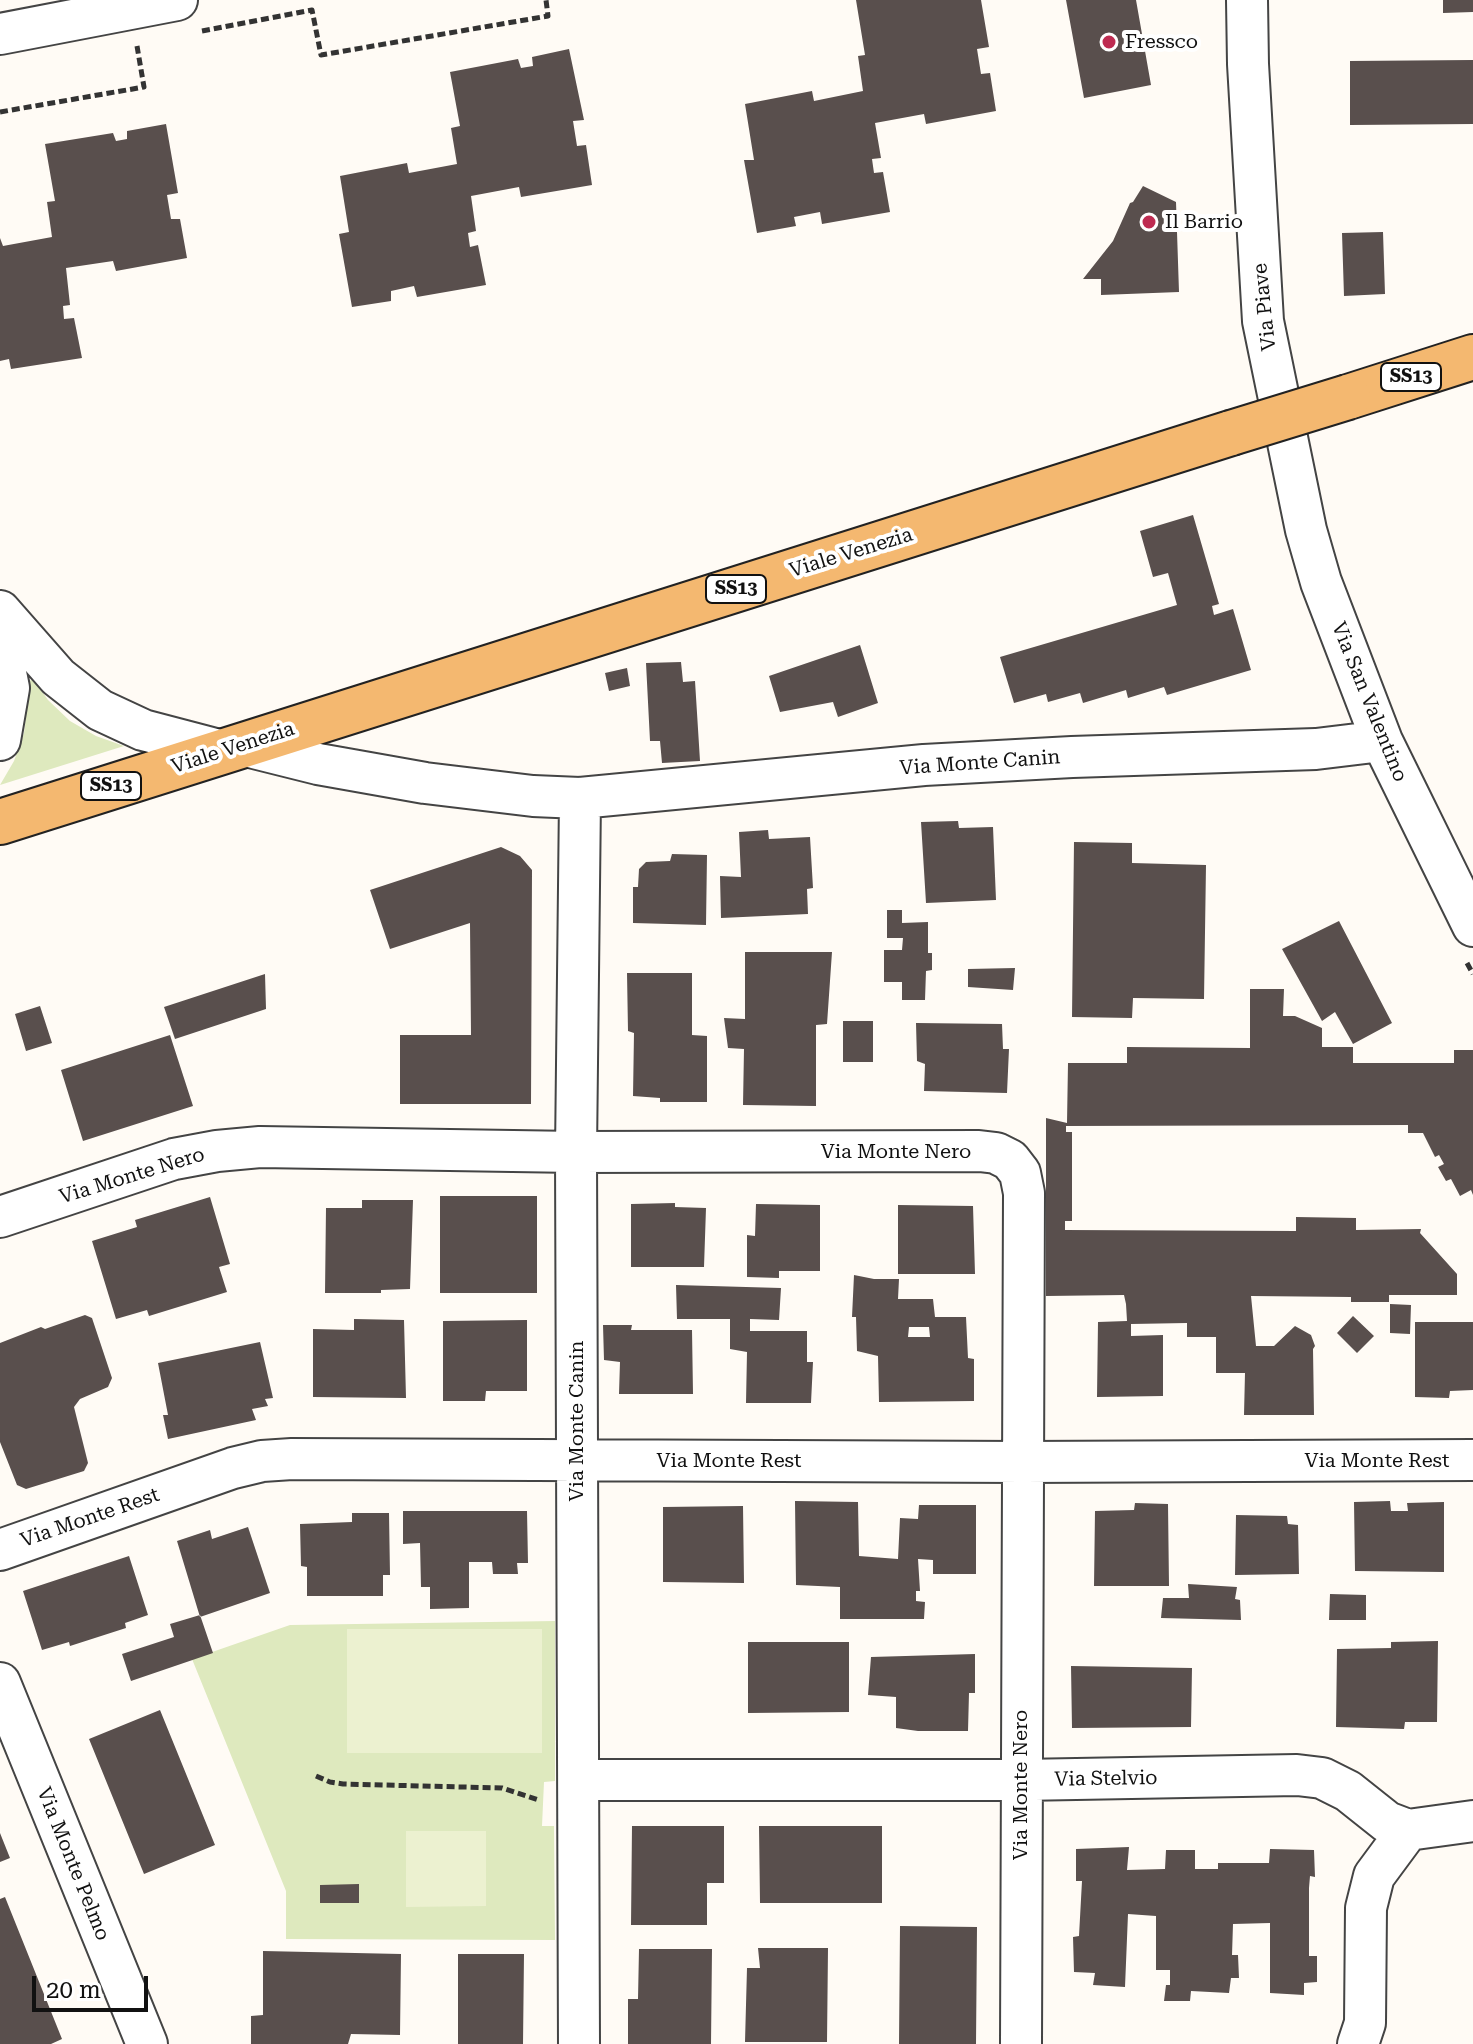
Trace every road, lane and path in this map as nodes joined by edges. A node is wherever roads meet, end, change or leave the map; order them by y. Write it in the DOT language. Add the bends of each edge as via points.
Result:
graph roads {
  1 [pos="546,0"];
  2 [pos="1247,0"];
  3 [pos="184,16"];
  4 [pos="0,34"];
  5 [pos="150,41"];
  6 [pos="0,112"];
  7 [pos="1473,357"];
  8 [pos="1291,468"];
  9 [pos="0,611"];
  10 [pos="0,642"];
  11 [pos="0,740"];
  12 [pos="1382,741"];
  13 [pos="232,748"];
  14 [pos="580,798"];
  15 [pos="0,822"];
  16 [pos="1469,943"];
  17 [pos="1473,974"];
  18 [pos="576,1152"];
  19 [pos="0,1217"];
  20 [pos="1473,1460"];
  21 [pos="577,1461"];
  22 [pos="1023,1462"];
  23 [pos="0,1550"];
  24 [pos="0,1683"];
  25 [pos="316,1776"];
  26 [pos="1021,1780"];
  27 [pos="580,1791"];
  28 [pos="1473,1821"];
  29 [pos="1408,1830"];
  30 [pos="147,2044"];
  31 [pos="579,2044"];
  32 [pos="1021,2044"];
  33 [pos="1358,2044"];
  1 -- 3 [label="path" via="548,16 321,55 312,10"];
  2 -- 8 [label="street, Via Piave" via="1263,321"];
  3 -- 4 [label="street"];
  5 -- 6 [label="path" via="136,44 144,87"];
  7 -- 13 [label="main road, Viale Venezia / SS13, bridge"];
  8 -- 12 [label="street, Via San Valentino" via="1321,582"];
  9 -- 13 [label="street, Via Monte Canin" via="58,677 100,710 143,730"];
  10 -- 11 [label="street" via="9,688"];
  12 -- 14 [label="street, Via Monte Canin" via="1316,749 924,765"];
  12 -- 16 [label="street, Via San Valentino"];
  13 -- 14 [label="street, Via Monte Canin" via="425,783"];
  13 -- 15 [label="main road, Viale Venezia / SS13"];
  14 -- 18 [label="street, Via Monte Canin"];
  16 -- 17 [label="path"];
  18 -- 19 [label="street, Via Monte Nero" via="260,1147 217,1151 174,1159"];
  18 -- 21 [label="street, Via Monte Canin"];
  18 -- 22 [label="street, Via Monte Nero" via="979,1151 1010,1160 1020,1173 1024,1193"];
  20 -- 22 [label="street, Via Monte Rest"];
  21 -- 22 [label="street, Via Monte Rest"];
  21 -- 23 [label="street, Via Monte Rest" via="262,1461"];
  21 -- 27 [label="street, Via Monte Canin"];
  22 -- 26 [label="street, Via Monte Nero"];
  24 -- 30 [label="street, Via Monte Pelmo"];
  25 -- 27 [label="path" via="343,1784 502,1788 544,1802"];
  26 -- 27 [label="street, Via Stelvio"];
  26 -- 29 [label="street, Via Stelvio" via="1322,1778 1387,1822"];
  26 -- 32 [label="street, Via Monte Nero"];
  27 -- 31 [label="street, Via Monte Canin"];
  28 -- 29 [label="street"];
  29 -- 33 [label="street" via="1374,1876 1366,1908 1365,2023"];
}
